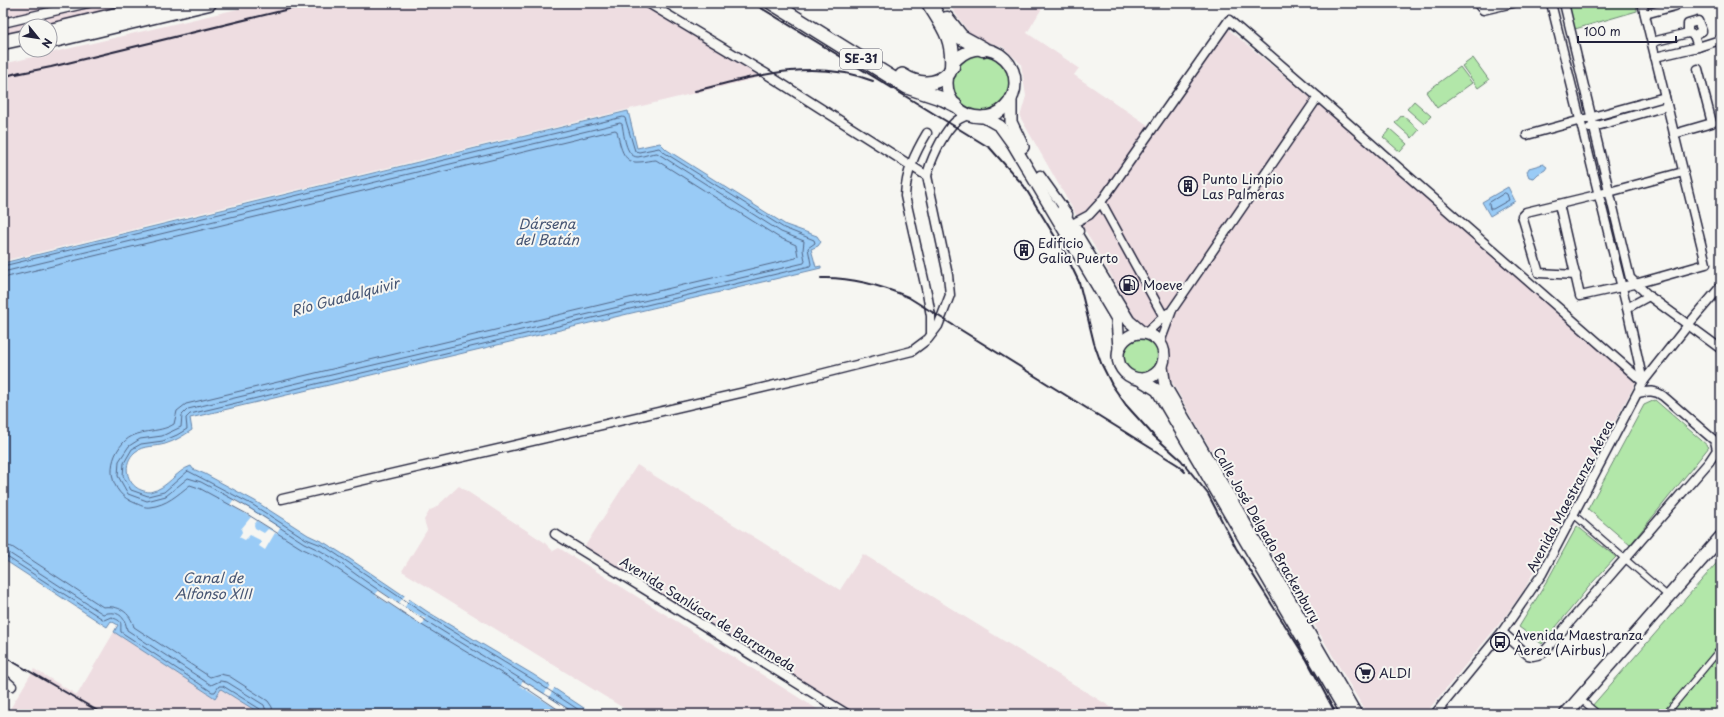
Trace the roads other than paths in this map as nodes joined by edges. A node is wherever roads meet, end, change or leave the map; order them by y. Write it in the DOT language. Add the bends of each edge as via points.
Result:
graph roads {
  1 [pos="88,3"];
  2 [pos="166,3"];
  3 [pos="209,3"];
  4 [pos="648,3"];
  5 [pos="772,3"];
  6 [pos="788,3"];
  7 [pos="929,3"];
  8 [pos="938,3"];
  9 [pos="1477,3"];
  10 [pos="1513,3"];
  11 [pos="1551,3"];
  12 [pos="1564,3"];
  13 [pos="1642,3"];
  14 [pos="66,6"];
  15 [pos="1675,6"];
  16 [pos="1645,14"];
  17 [pos="3,23"];
  18 [pos="58,29"];
  19 [pos="18,39"];
  20 [pos="58,39"];
  21 [pos="1720,40"];
  22 [pos="3,42"];
  23 [pos="1652,42"];
  24 [pos="1698,47"];
  25 [pos="18,49"];
  26 [pos="983,49"];
  27 [pos="3,52"];
  28 [pos="1655,57"];
  29 [pos="1698,69"];
  30 [pos="950,70"];
  31 [pos="1318,97"];
  32 [pos="1665,97"];
  33 [pos="1011,99"];
  34 [pos="955,105"];
  35 [pos="1667,106"];
  36 [pos="969,115"];
  37 [pos="984,117"];
  38 [pos="1591,118"];
  39 [pos="1581,121"];
  40 [pos="1593,127"];
  41 [pos="1583,130"];
  42 [pos="927,133"];
  43 [pos="1674,134"];
  44 [pos="1527,135"];
  45 [pos="910,166"];
  46 [pos="1683,172"];
  47 [pos="1040,175"];
  48 [pos="927,176"];
  49 [pos="1609,192"];
  50 [pos="1599,194"];
  51 [pos="1101,202"];
  52 [pos="1559,204"];
  53 [pos="1074,223"];
  54 [pos="1576,275"];
  55 [pos="1635,284"];
  56 [pos="1721,286"];
  57 [pos="1622,287"];
  58 [pos="1649,296"];
  59 [pos="1627,308"];
  60 [pos="1172,310"];
  61 [pos="1164,317"];
  62 [pos="1688,325"];
  63 [pos="1144,332"];
  64 [pos="931,333"];
  65 [pos="1160,342"];
  66 [pos="1119,348"];
  67 [pos="1721,349"];
  68 [pos="1163,364"];
  69 [pos="1139,379"];
  70 [pos="1643,382"];
  71 [pos="1638,393"];
  72 [pos="282,499"];
  73 [pos="1573,514"];
  74 [pos="556,534"];
  75 [pos="1721,537"];
  76 [pos="1721,547"];
  77 [pos="1626,559"];
  78 [pos="1669,597"];
  79 [pos="1502,632"];
  80 [pos="1720,650"];
  81 [pos="3,678"];
  82 [pos="12,686"];
  83 [pos="1585,703"];
  84 [pos="847,714"];
  85 [pos="1347,714"];
  86 [pos="1356,714"];
  87 [pos="1435,714"];
  88 [pos="1566,714"];
  89 [pos="1575,714"];
  90 [pos="1598,714"];
  91 [pos="1666,714"];
  1 -- 14 [label="street"];
  2 -- 18 [label="highway"];
  3 -- 20 [label="highway"];
  4 -- 45 [label="street" via="765,73"];
  5 -- 34 [label="highway, SE-31" via="907,87 943,98"];
  6 -- 30 [label="highway, SE-31" via="909,80 936,82"];
  7 -- 30 [label="highway" via="950,40 953,53"];
  8 -- 26 [label="highway" via="961,37"];
  9 -- 10 [label="street" via="1483,10"];
  11 -- 39 [label="street"];
  12 -- 38 [label="street"];
  13 -- 16 [label="street"];
  14 -- 17 [label="street"];
  15 -- 16 [label="street"];
  16 -- 23 [label="street"];
  19 -- 22 [label="highway"];
  21 -- 24 [label="street"];
  23 -- 24 [label="street" via="1691,34"];
  23 -- 28 [label="street"];
  24 -- 28 [label="street"];
  25 -- 27 [label="highway"];
  26 -- 30 [label="main road" via="972,50 962,55"];
  26 -- 33 [label="main road" via="996,52 1011,66 1015,79"];
  28 -- 32 [label="street"];
  29 -- 43 [label="street" via="1712,123"];
  30 -- 34 [label="main road" via="948,90"];
  31 -- 51 [label="street" via="1229,20"];
  31 -- 60 [label="street"];
  31 -- 70 [label="street"];
  32 -- 35 [label="street"];
  32 -- 38 [label="street"];
  33 -- 37 [label="main road" via="1003,110"];
  33 -- 47 [label="main road" via="1011,122"];
  34 -- 36 [label="main road"];
  35 -- 40 [label="street"];
  35 -- 43 [label="street"];
  36 -- 37 [label="main road"];
  36 -- 48 [label="street" via="959,118 952,125 931,160"];
  37 -- 66 [label="main road" via="1000,126 1013,144 1113,313 1117,320"];
  38 -- 39 [label="street"];
  38 -- 40 [label="street"];
  39 -- 41 [label="street"];
  39 -- 44 [label="street"];
  40 -- 41 [label="street"];
  40 -- 49 [label="street"];
  41 -- 50 [label="street"];
  42 -- 45 [label="street"];
  43 -- 46 [label="street"];
  45 -- 48 [label="street"];
  45 -- 64 [label="street" via="905,196 931,311"];
  46 -- 49 [label="street"];
  46 -- 55 [label="street" via="1706,264"];
  47 -- 53 [label="street"];
  47 -- 63 [label="main road" via="1129,321"];
  48 -- 64 [label="street" via="950,285 950,295 942,319"];
  49 -- 50 [label="street"];
  49 -- 55 [label="street" via="1630,278"];
  50 -- 52 [label="street"];
  50 -- 57 [label="street"];
  51 -- 53 [label="street" via="1089,215"];
  51 -- 61 [label="street"];
  52 -- 54 [label="street"];
  52 -- 54 [label="street" via="1526,212 1522,216 1539,273"];
  53 -- 63 [label="street" via="1121,302"];
  54 -- 57 [label="street" via="1580,296"];
  55 -- 57 [label="street"];
  55 -- 58 [label="street"];
  56 -- 62 [label="street, Avenida Maestranza Aérea"];
  57 -- 59 [label="street"];
  58 -- 59 [label="street"];
  58 -- 62 [label="street"];
  59 -- 70 [label="street"];
  60 -- 61 [label="street"];
  60 -- 65 [label="street"];
  61 -- 63 [label="street"];
  62 -- 67 [label="street"];
  62 -- 70 [label="street, Avenida Maestranza Aérea"];
  63 -- 65 [label="main road" via="1152,334"];
  63 -- 66 [label="main road" via="1126,338"];
  64 -- 72 [label="street" via="920,346 902,354"];
  65 -- 68 [label="main road" via="1164,351"];
  66 -- 69 [label="main road" via="1118,357 1122,369 1128,375"];
  68 -- 69 [label="main road" via="1152,376"];
  68 -- 86 [label="main road, Calle José Delgado Brackenbury" via="1165,386"];
  69 -- 85 [label="main road, Calle José Delgado Brackenbury" via="1157,390"];
  70 -- 71 [label="street, Avenida Maestranza Aérea"];
  71 -- 73 [label="street, Avenida Maestranza Aérea"];
  71 -- 77 [label="street" via="1658,392 1715,441 1717,450"];
  73 -- 77 [label="street"];
  73 -- 79 [label="street, Avenida Maestranza Aérea" via="1542,574"];
  74 -- 84 [label="street, Avenida Sanlúcar de Barrameda"];
  75 -- 78 [label="main road"];
  76 -- 83 [label="main road"];
  77 -- 78 [label="street"];
  77 -- 79 [label="street" via="1542,654 1528,655"];
  78 -- 88 [label="main road"];
  79 -- 87 [label="street, Avenida Maestranza Aérea"];
  80 -- 91 [label="street"];
  81 -- 82 [label="street"];
  83 -- 89 [label="main road"];
  83 -- 90 [label="street"];
}
